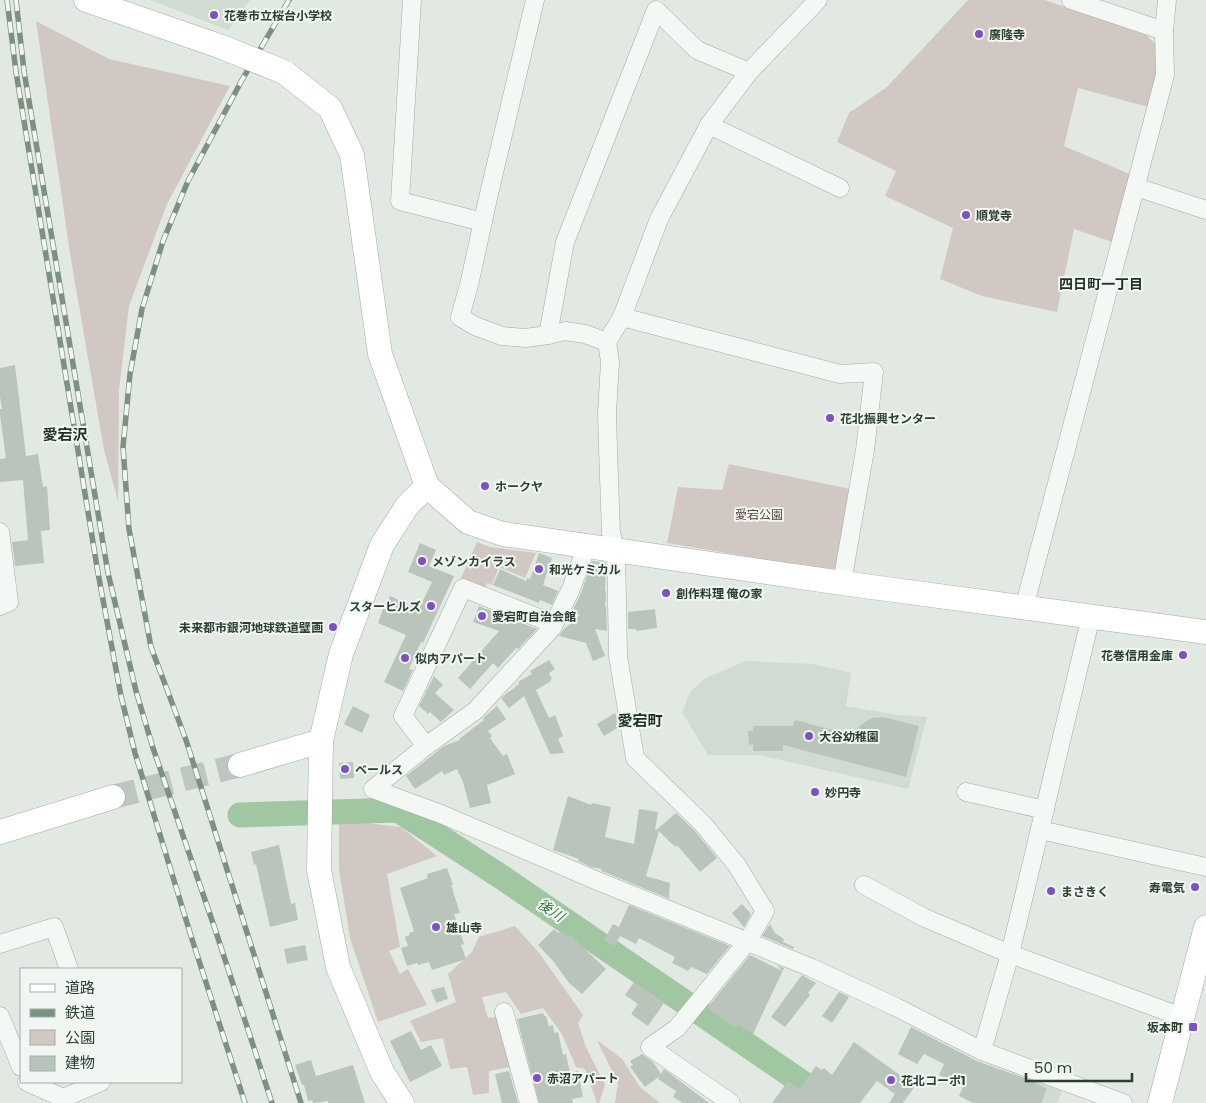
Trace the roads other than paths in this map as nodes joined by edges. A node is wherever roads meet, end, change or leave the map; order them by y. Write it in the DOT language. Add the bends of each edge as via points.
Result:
graph roads {
  1 [pos="86,0"];
  2 [pos="412,0"];
  3 [pos="535,0"];
  4 [pos="818,0"];
  5 [pos="1072,0"];
  6 [pos="1168,0"];
  7 [pos="651,5"];
  8 [pos="1164,31"];
  9 [pos="749,72"];
  10 [pos="709,125"];
  11 [pos="1136,187"];
  12 [pos="840,188"];
  13 [pos="1206,210"];
  14 [pos="483,222"];
  15 [pos="622,316"];
  16 [pos="548,336"];
  17 [pos="606,342"];
  18 [pos="427,486"];
  19 [pos="0,532"];
  20 [pos="587,545"];
  21 [pos="616,550"];
  22 [pos="842,584"];
  23 [pos="0,606"];
  24 [pos="1024,608"];
  25 [pos="1091,616"];
  26 [pos="554,624"];
  27 [pos="1206,632"];
  28 [pos="321,741"];
  29 [pos="426,746"];
  30 [pos="240,765"];
  31 [pos="966,792"];
  32 [pos="113,797"];
  33 [pos="1045,810"];
  34 [pos="1040,830"];
  35 [pos="0,832"];
  36 [pos="1206,867"];
  37 [pos="864,885"];
  38 [pos="1206,927"];
  39 [pos="747,942"];
  40 [pos="0,944"];
  41 [pos="1010,954"];
  42 [pos="69,968"];
  43 [pos="504,1012"];
  44 [pos="0,1016"];
  45 [pos="1182,1017"];
  46 [pos="982,1051"];
  47 [pos="20,1065"];
  48 [pos="30,1083"];
  49 [pos="99,1083"];
  50 [pos="64,1100"];
  51 [pos="402,1103"];
  52 [pos="529,1103"];
  53 [pos="731,1103"];
  54 [pos="1123,1103"];
  55 [pos="1160,1103"];
  1 -- 18 [label="street, bridge" via="284,72 330,108 352,155 380,354"];
  2 -- 14 [label="street" via="400,201"];
  3 -- 14 [label="street"];
  4 -- 9 [label="street"];
  5 -- 8 [label="street"];
  6 -- 8 [label="street"];
  7 -- 9 [label="street" via="698,50"];
  7 -- 16 [label="street" via="565,242"];
  8 -- 11 [label="street" via="1165,75"];
  9 -- 10 [label="street"];
  10 -- 12 [label="street"];
  10 -- 15 [label="street" via="659,219"];
  11 -- 13 [label="street"];
  11 -- 24 [label="street"];
  14 -- 16 [label="street" via="460,317 502,336"];
  15 -- 17 [label="street"];
  15 -- 22 [label="street" via="840,374 874,372 865,450"];
  16 -- 17 [label="street" via="565,331"];
  17 -- 21 [label="street" via="610,362 607,413 611,533"];
  18 -- 20 [label="street" via="468,522 502,534"];
  18 -- 28 [label="street" via="407,506 382,545 340,654"];
  19 -- 23 [label="street" via="9,602"];
  20 -- 21 [label="street"];
  20 -- 26 [label="street"];
  21 -- 22 [label="street"];
  21 -- 39 [label="street" via="618,656 635,758 703,824 736,864 765,911"];
  22 -- 24 [label="street"];
  24 -- 25 [label="street"];
  25 -- 27 [label="street"];
  25 -- 33 [label="street"];
  26 -- 29 [label="street" via="475,711"];
  26 -- 29 [label="street" via="462,588 402,716"];
  28 -- 30 [label="street"];
  28 -- 51 [label="street" via="319,870 338,966 382,1072"];
  29 -- 39 [label="street" via="374,789"];
  31 -- 33 [label="street"];
  32 -- 35 [label="street"];
  33 -- 34 [label="street"];
  34 -- 36 [label="street"];
  34 -- 41 [label="street"];
  37 -- 41 [label="street" via="925,918"];
  38 -- 45 [label="street"];
  39 -- 46 [label="street" via="896,1007"];
  39 -- 53 [label="street" via="678,1028 650,1048"];
  40 -- 42 [label="street" via="54,927"];
  41 -- 45 [label="street"];
  41 -- 46 [label="street"];
  43 -- 52 [label="street"];
  44 -- 47 [label="street"];
  45 -- 55 [label="street"];
  46 -- 54 [label="street"];
  48 -- 50 [label="street"];
  49 -- 50 [label="street"];
}
